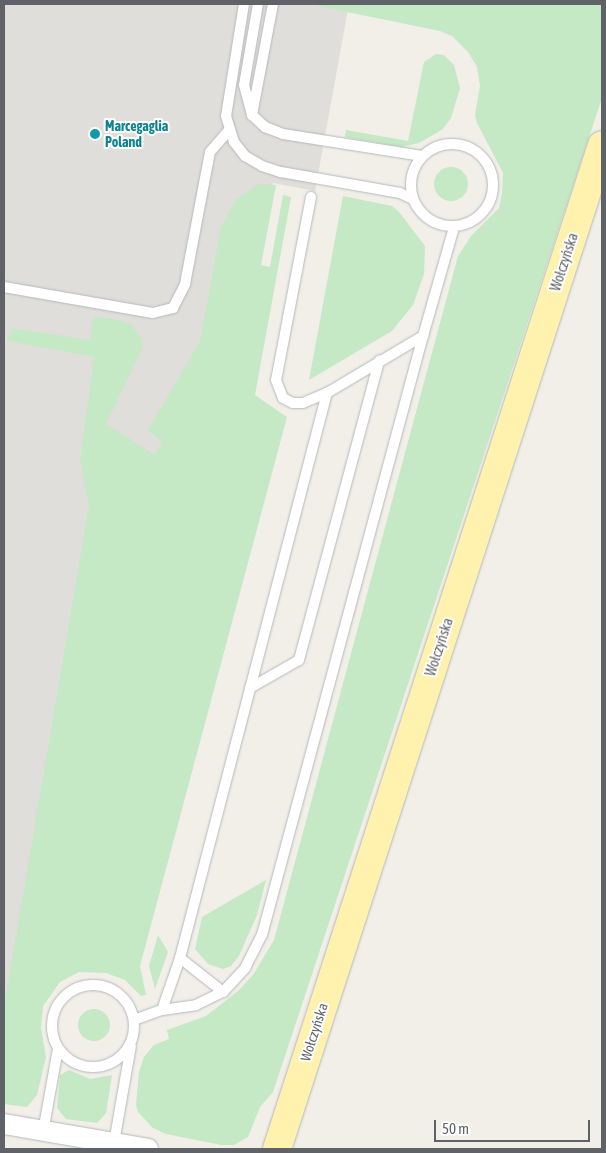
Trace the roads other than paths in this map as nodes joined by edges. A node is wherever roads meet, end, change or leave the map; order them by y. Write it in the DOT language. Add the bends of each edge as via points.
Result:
graph roads {
  1 [pos="244,4"];
  2 [pos="258,4"];
  3 [pos="272,4"];
  4 [pos="252,115"];
  5 [pos="229,130"];
  6 [pos="602,145"];
  7 [pos="422,156"];
  8 [pos="311,196"];
  9 [pos="413,199"];
  10 [pos="454,227"];
  11 [pos="4,287"];
  12 [pos="423,336"];
  13 [pos="379,361"];
  14 [pos="327,393"];
  15 [pos="250,688"];
  16 [pos="180,958"];
  17 [pos="223,992"];
  18 [pos="162,1010"];
  19 [pos="134,1020"];
  20 [pos="131,1041"];
  21 [pos="58,1049"];
  22 [pos="4,1124"];
  23 [pos="43,1132"];
  24 [pos="114,1143"];
  25 [pos="148,1149"];
  26 [pos="277,1149"];
  1 -- 5 [label="lane" via="226,116"];
  2 -- 4 [label="lane" via="244,85"];
  3 -- 4 [label="lane"];
  4 -- 7 [label="lane" via="274,132"];
  5 -- 9 [label="lane" via="245,156 262,166 316,180 400,193"];
  5 -- 11 [label="lane" via="210,152 185,284 173,308 153,313"];
  6 -- 26 [label="main road, Wołczyńska"];
  7 -- 9 [label="lane" via="412,177"];
  7 -- 10 [label="lane" via="431,149 454,143 477,151 492,173 494,186 484,210 475,219"];
  8 -- 14 [label="lane" via="276,380 283,398 293,403 303,403"];
  9 -- 10 [label="lane" via="428,218"];
  10 -- 12 [label="lane"];
  12 -- 13 [label="lane"];
  12 -- 17 [label="lane" via="270,916 245,968"];
  13 -- 14 [label="lane"];
  13 -- 15 [label="lane" via="299,660"];
  14 -- 15 [label="lane"];
  15 -- 16 [label="lane"];
  16 -- 17 [label="lane"];
  16 -- 18 [label="lane"];
  17 -- 18 [label="lane" via="196,1005"];
  18 -- 19 [label="lane"];
  19 -- 20 [label="lane"];
  19 -- 21 [label="lane" via="130,1007 111,989 91,985 72,990 54,1010 52,1036"];
  20 -- 21 [label="lane" via="125,1052 103,1067 78,1065"];
  20 -- 24 [label="lane"];
  21 -- 23 [label="lane"];
  22 -- 23 [label="street"];
  23 -- 24 [label="street"];
  24 -- 25 [label="street"];
}
